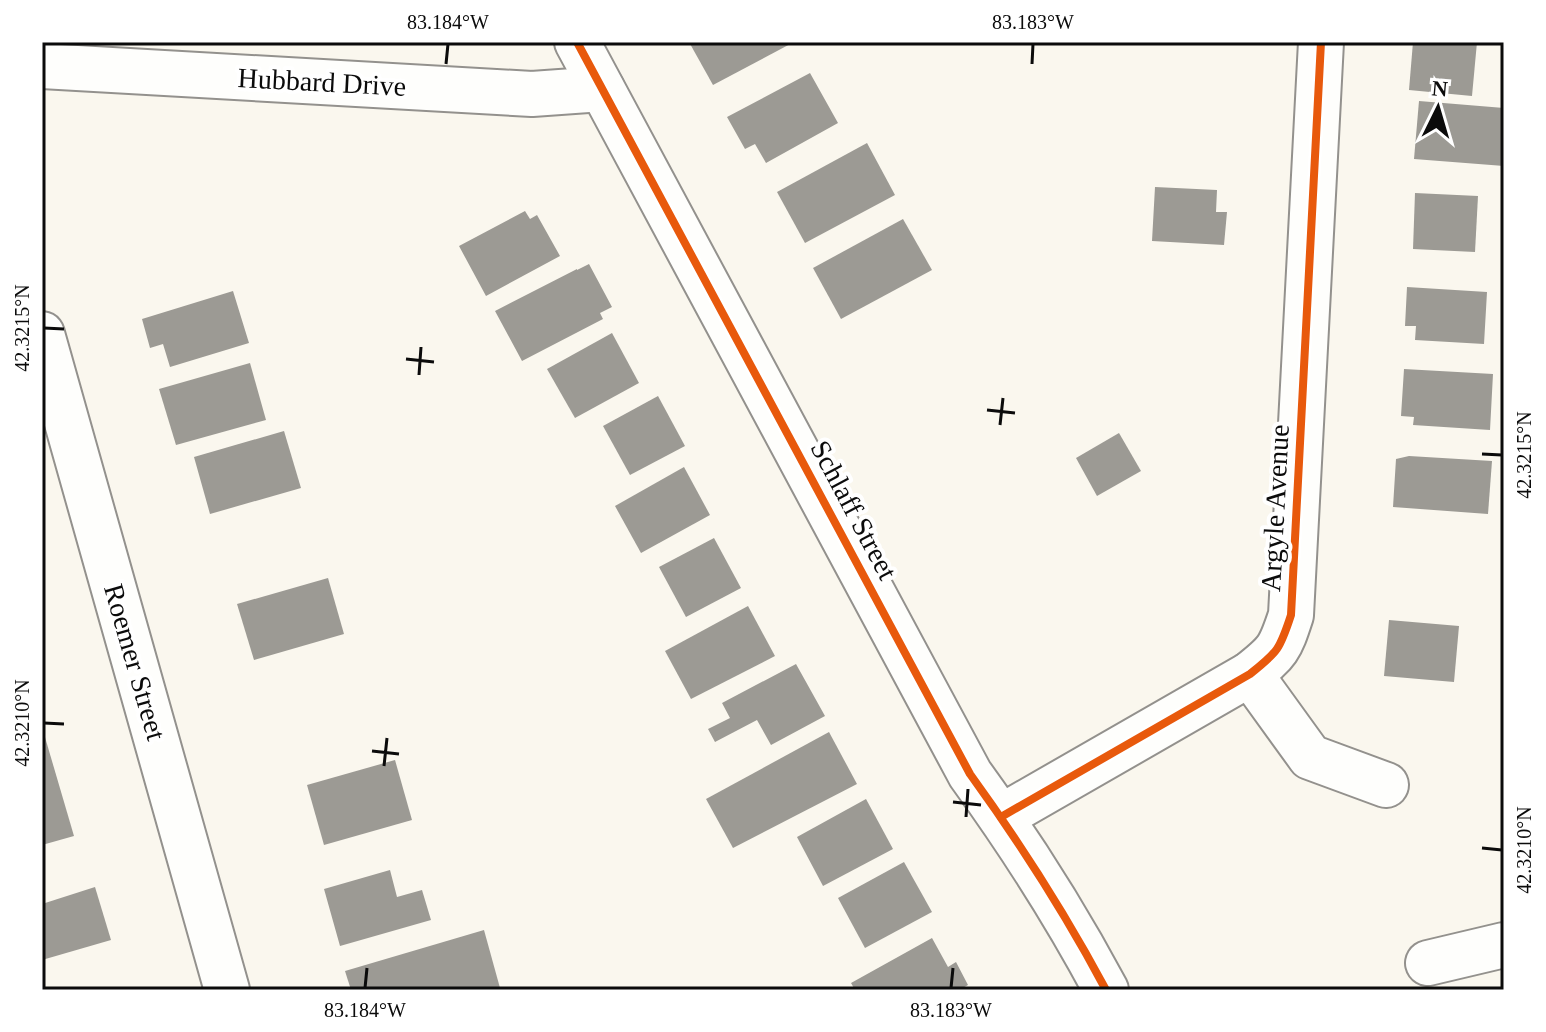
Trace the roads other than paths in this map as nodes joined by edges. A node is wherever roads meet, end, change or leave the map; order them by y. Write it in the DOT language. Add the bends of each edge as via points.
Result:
graph roads {
  1 [pos="577,42"];
  2 [pos="1321,42"];
  3 [pos="42,66"];
  4 [pos="602,89"];
  5 [pos="42,334"];
  6 [pos="1250,674"];
  7 [pos="1386,785"];
  8 [pos="1001,817"];
  9 [pos="1504,945"];
  10 [pos="1428,963"];
  11 [pos="227,990"];
  12 [pos="1106,990"];
  1 -- 4 [label="street, Schlaff Street"];
  2 -- 6 [label="street, Argyle Avenue" via="1291,615 1281,645"];
  3 -- 4 [label="street, Hubbard Drive" via="532,94"];
  4 -- 8 [label="street, Schlaff Street" via="970,774"];
  5 -- 11 [label="street, Roemer Street"];
  6 -- 7 [label="street" via="1310,757"];
  6 -- 8 [label="street, Argyle Avenue"];
  8 -- 12 [label="street, Schlaff Street" via="1072,926"];
  9 -- 10 [label="street"];
}
